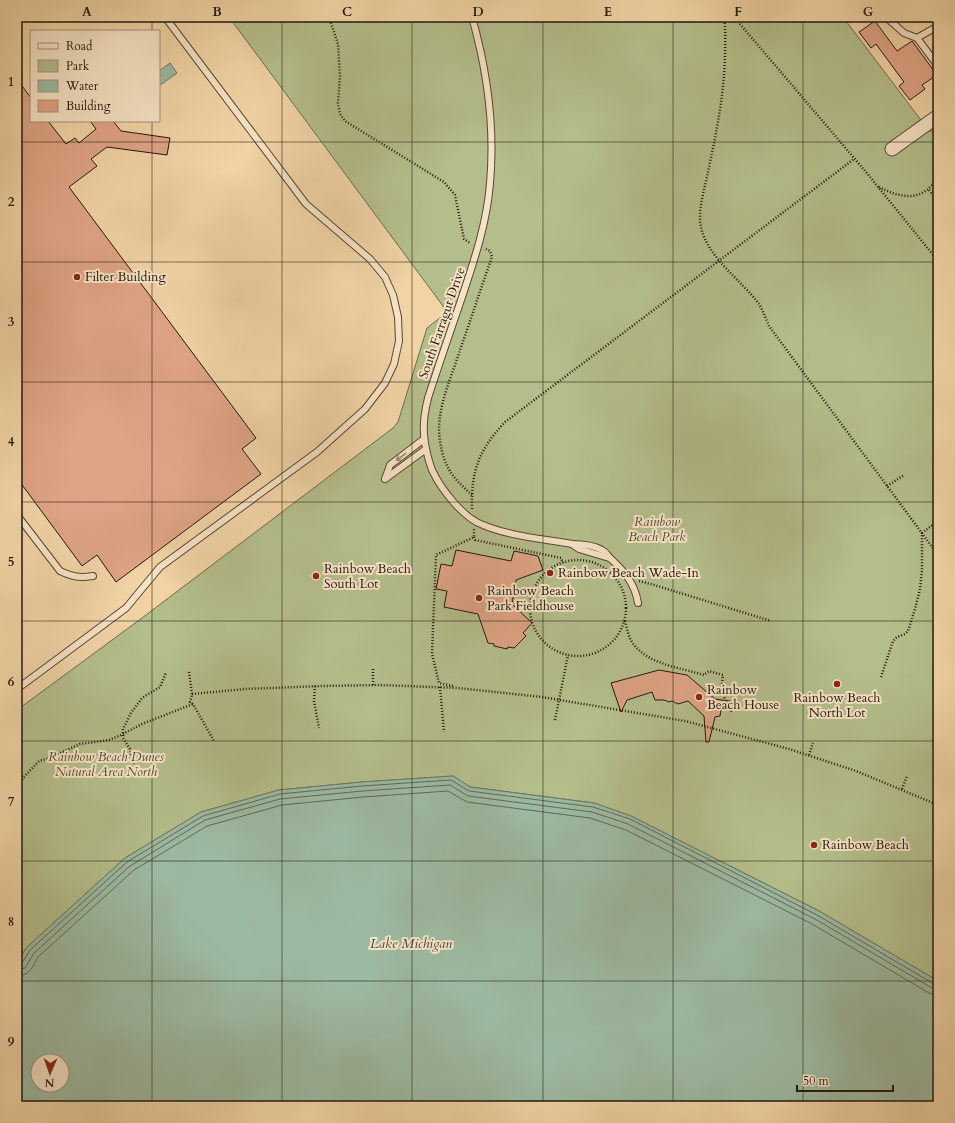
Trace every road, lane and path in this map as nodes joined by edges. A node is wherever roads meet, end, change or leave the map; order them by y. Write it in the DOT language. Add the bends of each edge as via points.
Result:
graph roads {
  1 [pos="165,17"];
  2 [pos="329,17"];
  3 [pos="472,17"];
  4 [pos="724,17"];
  5 [pos="734,17"];
  6 [pos="886,17"];
  7 [pos="938,26"];
  8 [pos="917,38"];
  9 [pos="938,66"];
  10 [pos="938,116"];
  11 [pos="934,143"];
  12 [pos="938,148"];
  13 [pos="892,149"];
  14 [pos="854,159"];
  15 [pos="938,177"];
  16 [pos="877,186"];
  17 [pos="929,190"];
  18 [pos="938,202"];
  19 [pos="470,243"];
  20 [pos="486,249"];
  21 [pos="720,260"];
  22 [pos="938,261"];
  23 [pos="424,439"];
  24 [pos="426,449"];
  25 [pos="904,475"];
  26 [pos="887,486"];
  27 [pos="17,514"];
  28 [pos="473,521"];
  29 [pos="938,521"];
  30 [pos="922,533"];
  31 [pos="474,537"];
  32 [pos="938,554"];
  33 [pos="563,563"];
  34 [pos="92,576"];
  35 [pos="614,577"];
  36 [pos="630,580"];
  37 [pos="638,603"];
  38 [pos="624,620"];
  39 [pos="771,620"];
  40 [pos="568,655"];
  41 [pos="373,667"];
  42 [pos="189,672"];
  43 [pos="166,673"];
  44 [pos="881,677"];
  45 [pos="372,685"];
  46 [pos="315,686"];
  47 [pos="440,687"];
  48 [pos="458,688"];
  49 [pos="17,689"];
  50 [pos="192,694"];
  51 [pos="560,700"];
  52 [pos="193,704"];
  53 [pos="732,712"];
  54 [pos="555,720"];
  55 [pos="319,728"];
  56 [pos="444,732"];
  57 [pos="123,734"];
  58 [pos="214,741"];
  59 [pos="813,743"];
  60 [pos="809,755"];
  61 [pos="137,772"];
  62 [pos="907,776"];
  63 [pos="17,787"];
  64 [pos="902,789"];
  65 [pos="938,805"];
  1 -- 49 [label="lane" via="306,204 370,259 385,277 398,317 399,341 394,364 385,383 365,409 317,452 160,568 126,608"];
  2 -- 19 [label="path" via="338,44 340,114 346,121 444,182 455,195 464,239"];
  3 -- 23 [label="lane, South Farragut Drive" via="481,51 489,101 492,150 490,184 473,265 428,398 424,415"];
  4 -- 21 [label="path" via="724,78 701,208 703,234"];
  5 -- 14 [label="path"];
  6 -- 8 [label="lane" via="904,33"];
  7 -- 8 [label="lane"];
  8 -- 9 [label="lane"];
  10 -- 13 [label="street"];
  11 -- 12 [label="path"];
  14 -- 16 [label="path"];
  14 -- 21 [label="path"];
  15 -- 17 [label="path"];
  16 -- 17 [label="path" via="906,196 918,195"];
  16 -- 22 [label="path"];
  17 -- 18 [label="path"];
  20 -- 21 [label="path" via="492,257 444,399 439,426 439,440 447,466 454,478 472,495 473,480 480,457 505,422"];
  21 -- 26 [label="path" via="760,305 769,326"];
  23 -- 24 [label="lane, South Farragut Drive"];
  23 -- 24 [label="lane, one-way" via="390,465 385,479"];
  24 -- 28 [label="lane, South Farragut Drive" via="432,470 447,493"];
  25 -- 26 [label="path"];
  26 -- 30 [label="path"];
  27 -- 34 [label="lane" via="60,572 80,578"];
  28 -- 31 [label="path"];
  28 -- 36 [label="lane, South Farragut Drive" via="496,530 604,550"];
  29 -- 30 [label="path"];
  30 -- 32 [label="path"];
  30 -- 44 [label="path" via="922,570 915,609 908,631 893,641"];
  31 -- 33 [label="path" via="475,540 561,558"];
  31 -- 48 [label="path" via="436,555 432,654 439,683"];
  33 -- 35 [label="path" via="578,560 591,562 603,567"];
  33 -- 40 [label="path" via="547,571 538,581 533,593 531,613 534,626 541,637 556,650"];
  35 -- 36 [label="path"];
  35 -- 38 [label="path" via="625,597"];
  36 -- 37 [label="lane, South Farragut Drive"];
  36 -- 39 [label="path"];
  38 -- 40 [label="path" via="618,634 605,647 588,655"];
  38 -- 53 [label="path" via="631,641 653,660 704,675 709,671 723,675 723,697"];
  40 -- 51 [label="path"];
  41 -- 45 [label="path"];
  42 -- 50 [label="path"];
  43 -- 57 [label="path" via="160,687 142,698 131,713 125,723"];
  45 -- 46 [label="path"];
  45 -- 47 [label="path"];
  46 -- 50 [label="path"];
  46 -- 55 [label="path" via="314,702"];
  47 -- 48 [label="path"];
  47 -- 56 [label="path"];
  48 -- 51 [label="path"];
  50 -- 52 [label="path" via="190,702"];
  51 -- 54 [label="path"];
  51 -- 60 [label="path" via="685,721"];
  52 -- 57 [label="path"];
  52 -- 58 [label="path"];
  57 -- 61 [label="path"];
  57 -- 63 [label="path" via="109,740 80,744 39,761"];
  59 -- 60 [label="path"];
  60 -- 64 [label="path"];
  62 -- 64 [label="path"];
  64 -- 65 [label="path"];
}
